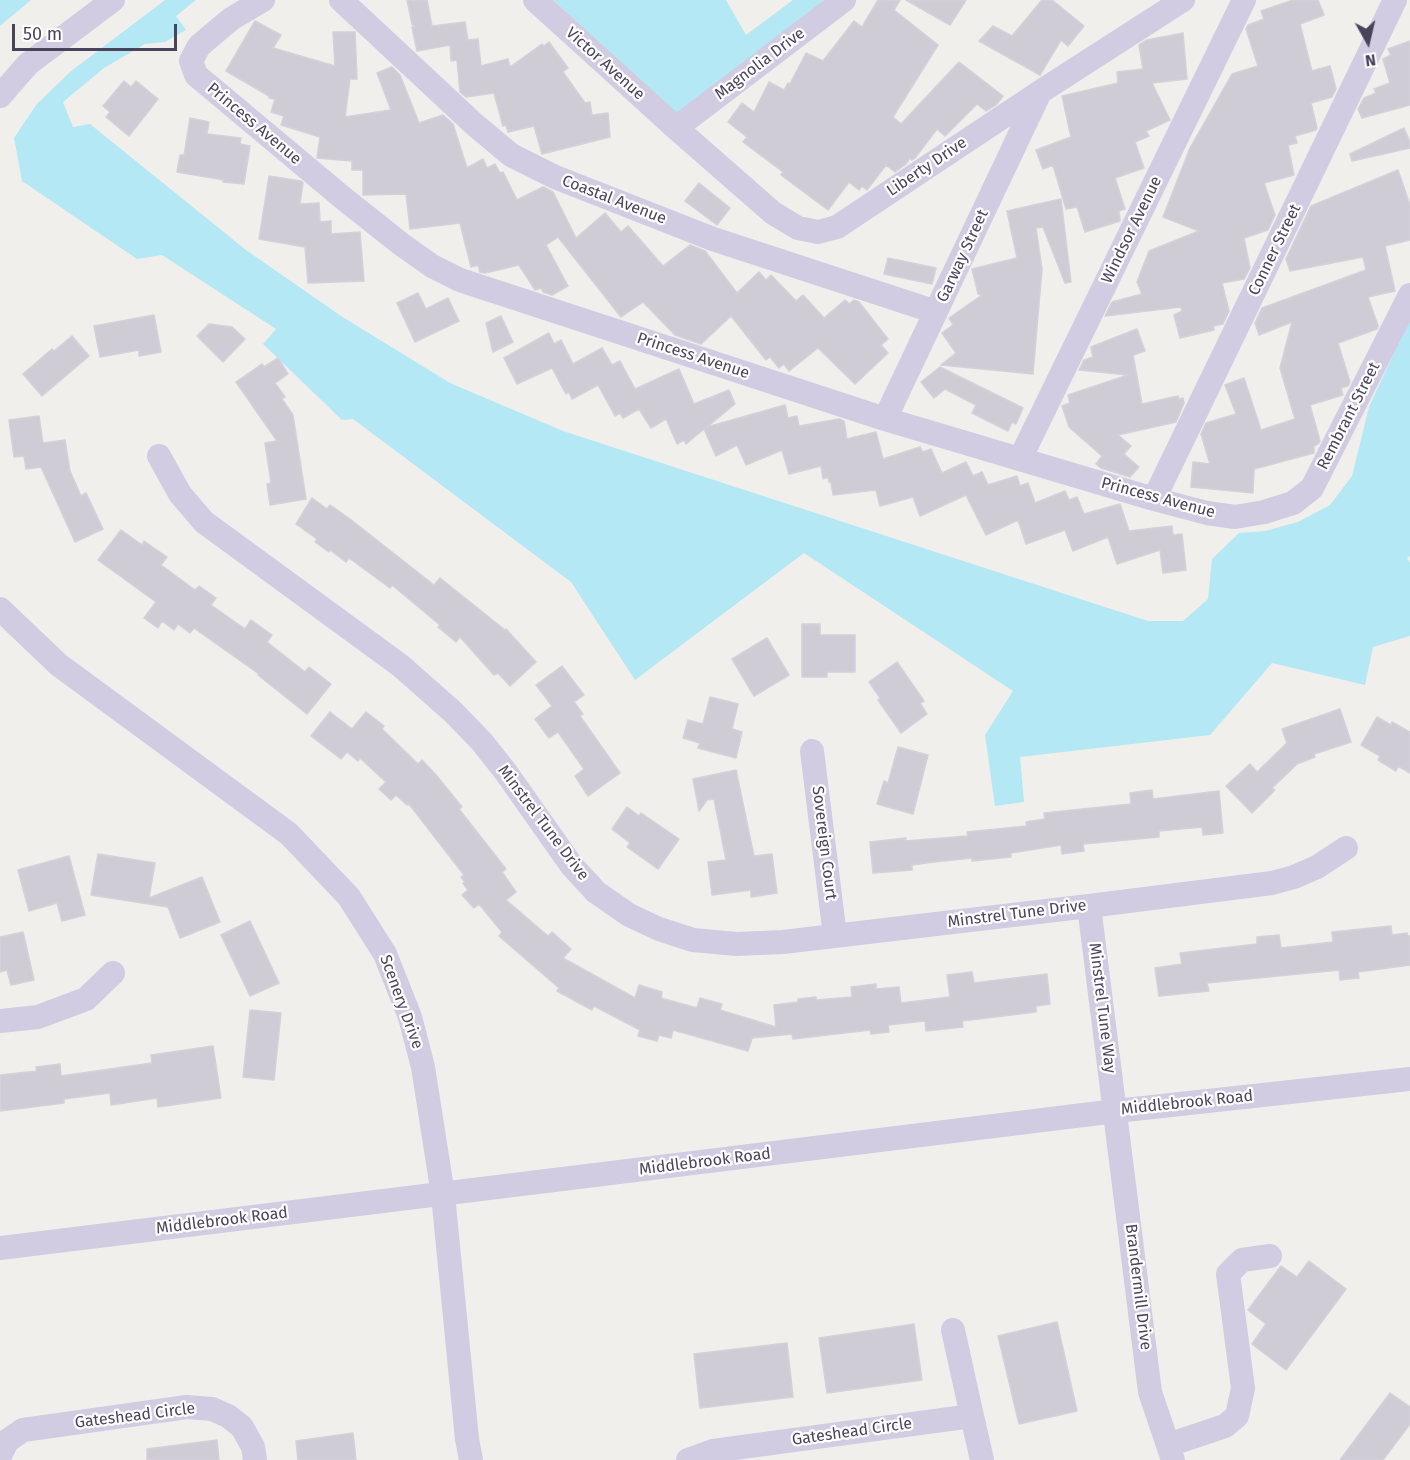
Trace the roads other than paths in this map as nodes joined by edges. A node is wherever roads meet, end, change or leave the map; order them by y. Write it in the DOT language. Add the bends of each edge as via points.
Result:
graph roads {
  1 [pos="113,0"];
  2 [pos="263,0"];
  3 [pos="342,0"];
  4 [pos="535,0"];
  5 [pos="844,0"];
  6 [pos="1183,0"];
  7 [pos="1244,0"];
  8 [pos="1395,0"];
  9 [pos="1040,92"];
  10 [pos="0,96"];
  11 [pos="676,128"];
  12 [pos="1410,295"];
  13 [pos="936,312"];
  14 [pos="885,419"];
  15 [pos="159,456"];
  16 [pos="1020,459"];
  17 [pos="1154,499"];
  18 [pos="1264,512"];
  19 [pos="0,609"];
  20 [pos="812,751"];
  21 [pos="1346,848"];
  22 [pos="1089,906"];
  23 [pos="835,936"];
  24 [pos="113,973"];
  25 [pos="0,1021"];
  26 [pos="1410,1079"];
  27 [pos="1116,1111"];
  28 [pos="443,1195"];
  29 [pos="0,1248"];
  30 [pos="1270,1256"];
  31 [pos="953,1330"];
  32 [pos="972,1416"];
  33 [pos="1170,1452"];
  34 [pos="0,1456"];
  35 [pos="255,1460"];
  36 [pos="471,1460"];
  37 [pos="688,1460"];
  38 [pos="982,1460"];
  1 -- 10 [label="street" via="28,64"];
  2 -- 14 [label="street, Princess Avenue" via="231,19 199,46 191,61 196,75 351,205 432,266 460,280"];
  3 -- 13 [label="street, Coastal Avenue" via="511,155 555,177 713,239"];
  4 -- 11 [label="street, Victor Avenue"];
  5 -- 11 [label="street, Magnolia Drive"];
  6 -- 9 [label="street, Liberty Drive"];
  7 -- 16 [label="street, Windsor Avenue"];
  8 -- 17 [label="street, Conner Street"];
  9 -- 11 [label="street, Liberty Drive" via="837,227 818,232 798,228 773,213"];
  9 -- 13 [label="street, Garway Street"];
  12 -- 18 [label="street, Rembrant Street" via="1312,488 1293,503"];
  13 -- 14 [label="street, Garway Street"];
  14 -- 16 [label="street, Princess Avenue"];
  15 -- 23 [label="street, Minstrel Tune Drive" via="180,494 204,522 401,666 453,712 482,742 572,866 596,892 629,915 693,940 737,944"];
  16 -- 17 [label="street, Princess Avenue"];
  17 -- 18 [label="street, Princess Avenue" via="1235,517"];
  19 -- 28 [label="street, Scenery Drive" via="59,665 289,834 349,897 385,954 410,1017 423,1067"];
  20 -- 23 [label="street, Sovereign Court"];
  21 -- 22 [label="street, Minstrel Tune Drive" via="1317,867 1272,883"];
  22 -- 23 [label="street, Minstrel Tune Drive"];
  22 -- 27 [label="street, Minstrel Tune Way"];
  24 -- 25 [label="street" via="86,999 38,1017"];
  26 -- 27 [label="street, Middlebrook Road"];
  27 -- 28 [label="street, Middlebrook Road"];
  27 -- 33 [label="street, Brandermill Drive" via="1150,1392"];
  28 -- 29 [label="street, Middlebrook Road"];
  28 -- 36 [label="street, Scenery Drive"];
  30 -- 33 [label="street" via="1242,1260 1228,1274 1243,1388 1237,1416 1225,1426"];
  31 -- 32 [label="street"];
  32 -- 37 [label="street, Gateshead Circle" via="713,1451"];
  32 -- 38 [label="street"];
  34 -- 35 [label="street, Gateshead Circle" via="7,1442 23,1430 187,1407 212,1408 228,1416 242,1427"];
}
